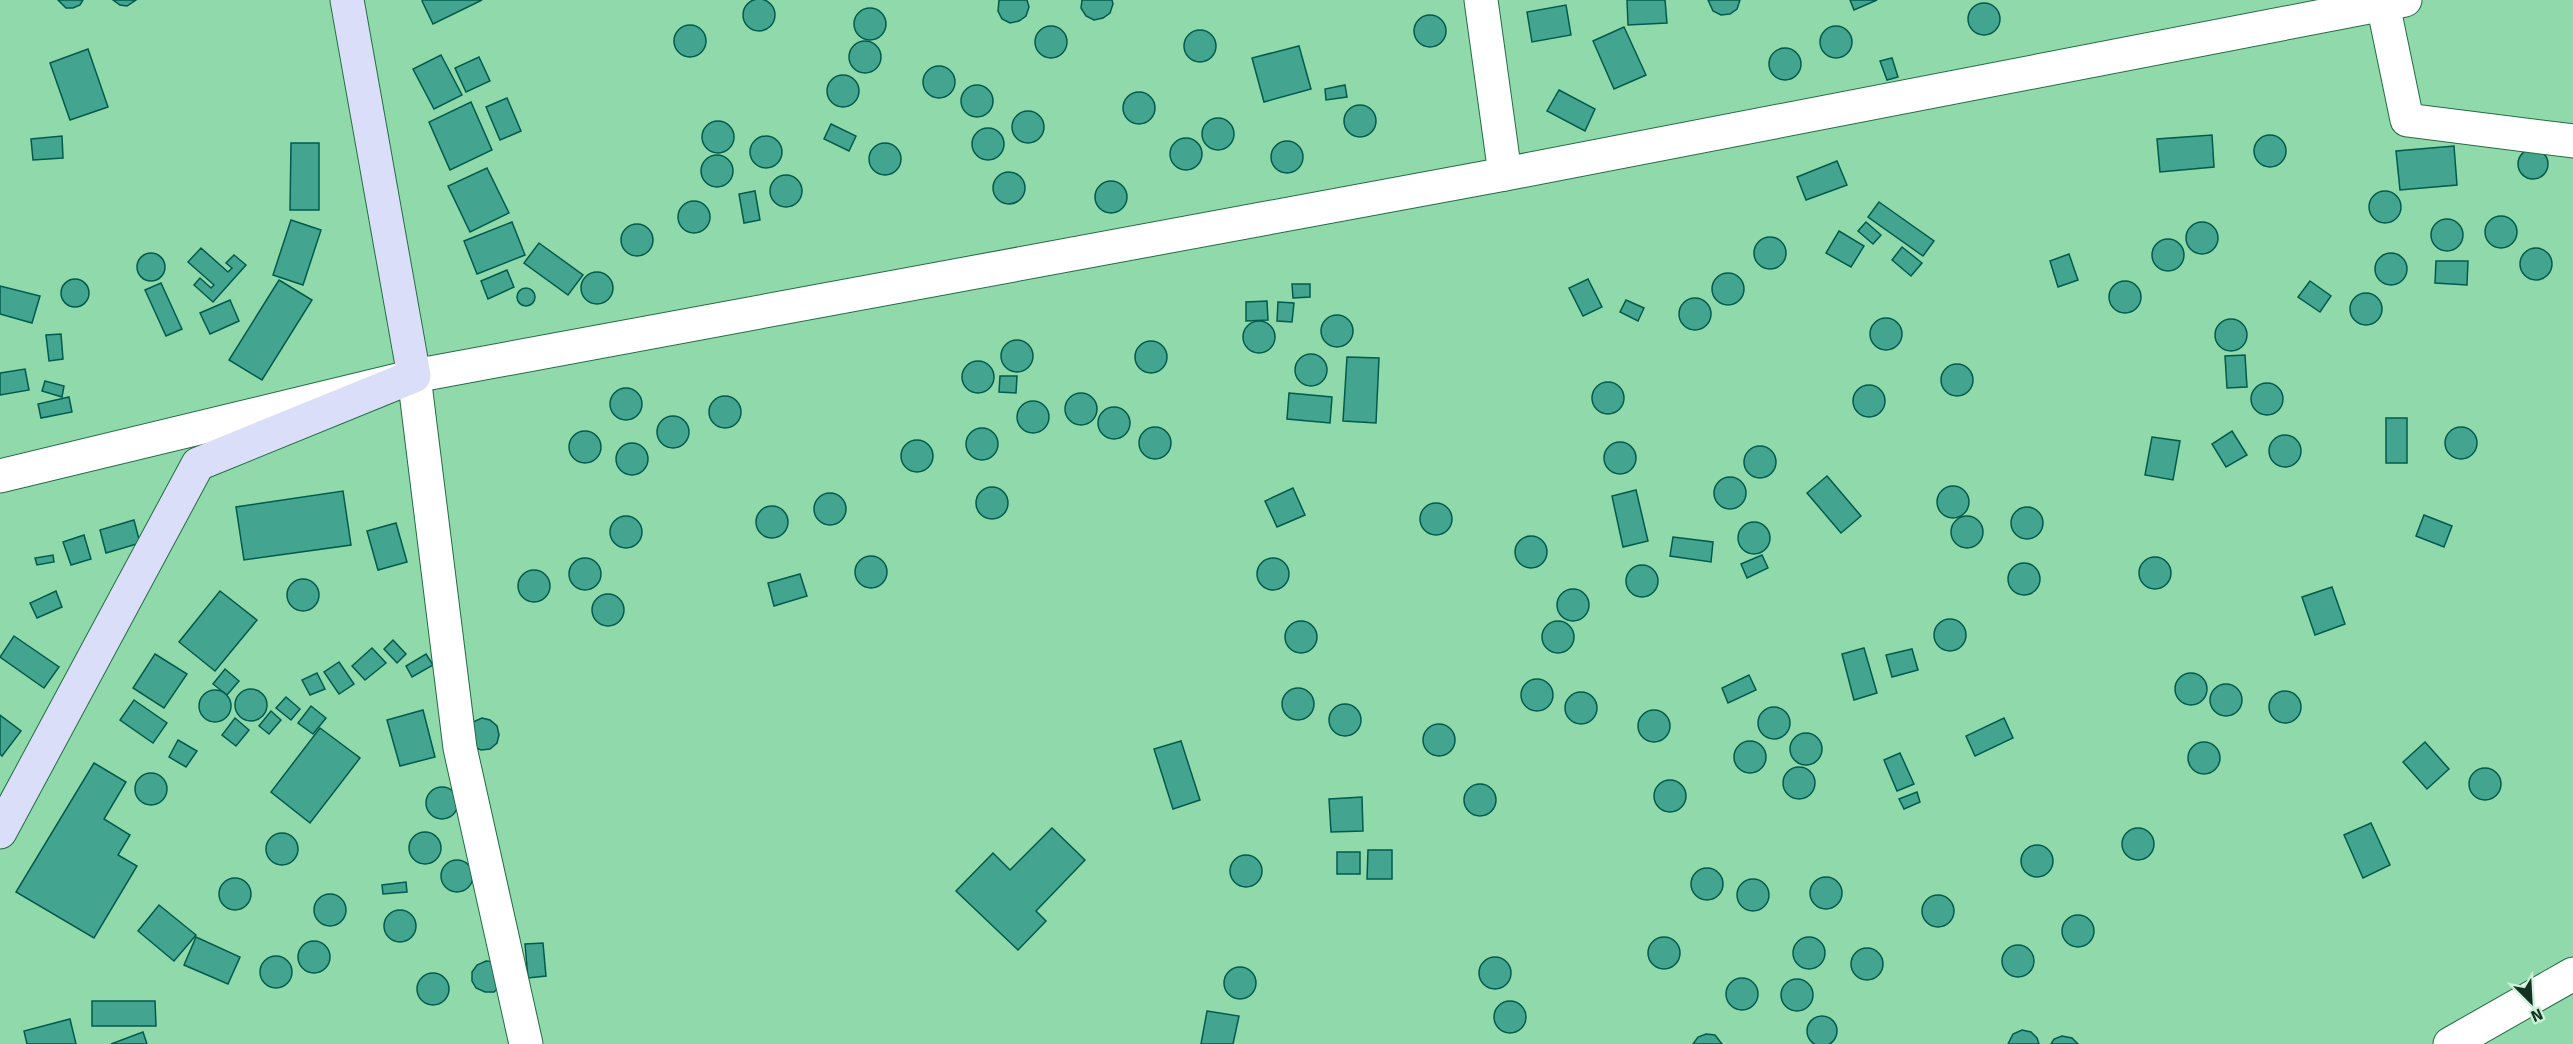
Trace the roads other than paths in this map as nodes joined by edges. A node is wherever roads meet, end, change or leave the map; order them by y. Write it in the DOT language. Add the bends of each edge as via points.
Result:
graph roads {
  1 [pos="347,0"];
  2 [pos="1481,0"];
  3 [pos="2394,2"];
  4 [pos="2573,141"];
  5 [pos="1505,174"];
  6 [pos="414,376"];
  7 [pos="0,476"];
  8 [pos="0,832"];
  9 [pos="2573,974"];
  10 [pos="526,1044"];
  11 [pos="2450,1044"];
  1 -- 6 [label="street"];
  2 -- 5 [label="street"];
  3 -- 4 [label="street" via="2408,120"];
  3 -- 5 [label="street"];
  5 -- 6 [label="street"];
  6 -- 7 [label="street"];
  6 -- 8 [label="street" via="198,464"];
  6 -- 10 [label="street" via="460,748"];
  9 -- 11 [label="street"];
}
